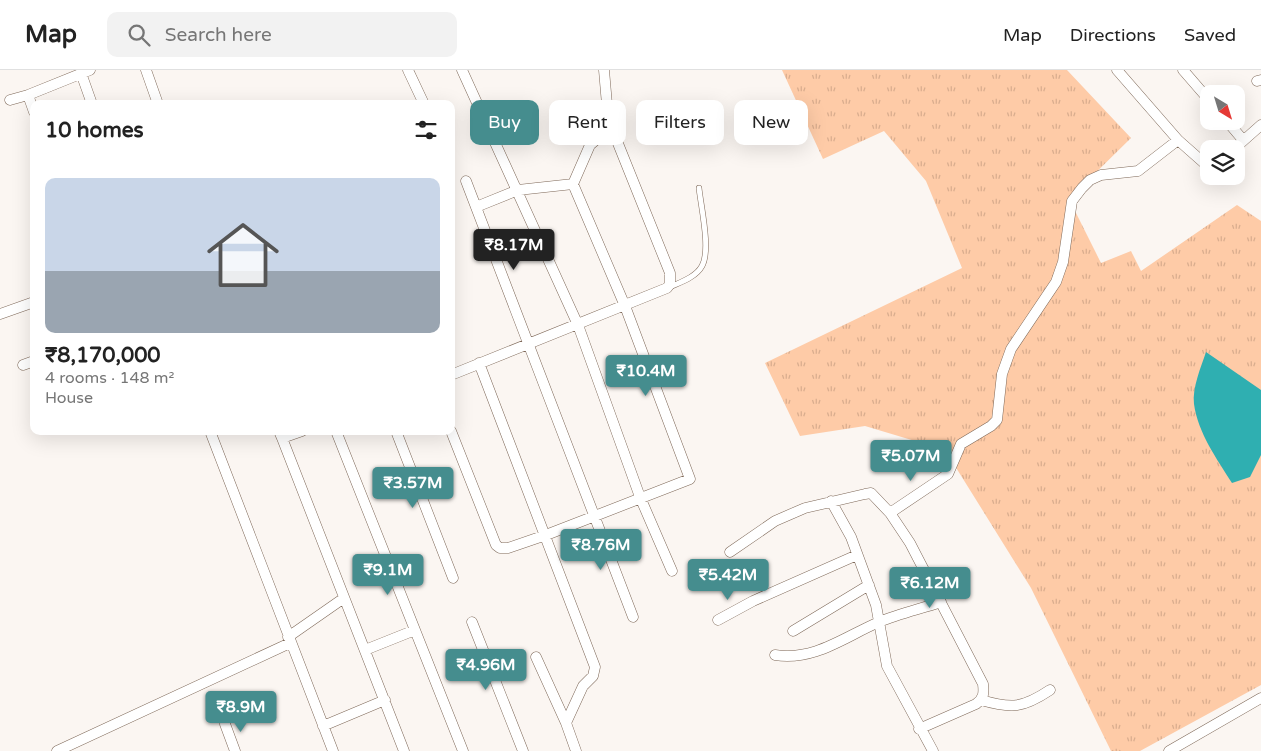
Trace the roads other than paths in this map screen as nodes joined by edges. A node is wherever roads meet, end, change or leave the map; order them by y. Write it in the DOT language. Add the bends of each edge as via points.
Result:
graph roads {
  1 [pos="146,70"];
  2 [pos="408,70"];
  3 [pos="462,70"];
  4 [pos="604,70"];
  5 [pos="1117,70"];
  6 [pos="1183,70"];
  7 [pos="85,72"];
  8 [pos="1200,90"];
  9 [pos="28,95"];
  10 [pos="10,100"];
  11 [pos="91,100"];
  12 [pos="157,100"];
  13 [pos="422,100"];
  14 [pos="606,100"];
  15 [pos="30,101"];
  16 [pos="1261,125"];
  17 [pos="1235,130"];
  18 [pos="1178,140"];
  19 [pos="1243,140"];
  20 [pos="590,145"];
  21 [pos="619,145"];
  22 [pos="1200,159"];
  23 [pos="466,181"];
  24 [pos="573,184"];
  25 [pos="699,188"];
  26 [pos="518,190"];
  27 [pos="476,207"];
  28 [pos="667,288"];
  29 [pos="30,303"];
  30 [pos="625,306"];
  31 [pos="0,314"];
  32 [pos="578,325"];
  33 [pos="529,344"];
  34 [pos="30,362"];
  35 [pos="479,363"];
  36 [pos="23,365"];
  37 [pos="455,372"];
  38 [pos="212,435"];
  39 [pos="281,435"];
  40 [pos="338,435"];
  41 [pos="398,435"];
  42 [pos="453,435"];
  43 [pos="640,496"];
  44 [pos="831,501"];
  45 [pos="890,514"];
  46 [pos="593,516"];
  47 [pos="546,535"];
  48 [pos="730,552"];
  49 [pos="857,555"];
  50 [pos="672,571"];
  51 [pos="453,578"];
  52 [pos="869,585"];
  53 [pos="344,598"];
  54 [pos="941,602"];
  55 [pos="633,618"];
  56 [pos="718,620"];
  57 [pos="472,622"];
  58 [pos="880,622"];
  59 [pos="415,630"];
  60 [pos="792,630"];
  61 [pos="289,640"];
  62 [pos="365,650"];
  63 [pos="775,655"];
  64 [pos="536,657"];
  65 [pos="1050,690"];
  66 [pos="1261,698"];
  67 [pos="384,700"];
  68 [pos="981,700"];
  69 [pos="566,723"];
  70 [pos="225,724"];
  71 [pos="323,726"];
  72 [pos="919,729"];
  73 [pos="57,751"];
  74 [pos="235,751"];
  75 [pos="333,751"];
  76 [pos="404,751"];
  77 [pos="463,751"];
  78 [pos="523,751"];
  79 [pos="576,751"];
  80 [pos="933,751"];
  81 [pos="1170,751"];
  1 -- 12 [label="street"];
  2 -- 13 [label="street"];
  3 -- 26 [label="street"];
  4 -- 14 [label="street"];
  5 -- 18 [label="street"];
  6 -- 8 [label="street"];
  7 -- 9 [label="street"];
  7 -- 11 [label="street"];
  9 -- 10 [label="street"];
  9 -- 15 [label="street"];
  16 -- 19 [label="street"];
  17 -- 19 [label="street"];
  18 -- 22 [label="street"];
  18 -- 45 [label="street" via="1138,171 1101,175 1082,188 1072,201 1063,262 1056,282 1011,349 1002,374 997,420 961,444 948,474"];
  20 -- 24 [label="street"];
  21 -- 28 [label="street" via="670,273"];
  23 -- 27 [label="street"];
  24 -- 26 [label="street"];
  24 -- 30 [label="street"];
  25 -- 28 [label="lane" via="705,253 702,266 692,276"];
  26 -- 27 [label="street"];
  26 -- 32 [label="street"];
  27 -- 33 [label="street"];
  28 -- 30 [label="street"];
  29 -- 31 [label="street"];
  30 -- 32 [label="street"];
  30 -- 43 [label="street" via="690,479"];
  32 -- 33 [label="street"];
  32 -- 43 [label="street"];
  33 -- 35 [label="street"];
  33 -- 46 [label="street"];
  34 -- 36 [label="street"];
  35 -- 37 [label="street"];
  35 -- 47 [label="street"];
  38 -- 61 [label="street"];
  39 -- 53 [label="street"];
  40 -- 59 [label="street"];
  41 -- 51 [label="street"];
  42 -- 47 [label="street" via="496,544 500,548 508,548"];
  43 -- 46 [label="street"];
  43 -- 50 [label="street"];
  44 -- 45 [label="street" via="871,493"];
  44 -- 48 [label="street" via="804,508 775,522"];
  44 -- 49 [label="street"];
  45 -- 54 [label="street" via="910,542"];
  46 -- 47 [label="street"];
  46 -- 55 [label="street"];
  47 -- 69 [label="street" via="595,668"];
  49 -- 52 [label="street"];
  49 -- 56 [label="street" via="753,600"];
  52 -- 58 [label="street"];
  52 -- 60 [label="street"];
  53 -- 61 [label="street"];
  53 -- 62 [label="street"];
  54 -- 58 [label="street"];
  54 -- 68 [label="street" via="983,684"];
  57 -- 78 [label="street"];
  58 -- 63 [label="street" via="805,656"];
  58 -- 72 [label="street" via="887,666"];
  59 -- 62 [label="street"];
  59 -- 77 [label="street"];
  61 -- 71 [label="street"];
  61 -- 73 [label="street"];
  62 -- 67 [label="street"];
  64 -- 69 [label="street"];
  65 -- 68 [label="street" via="1036,699 1011,707"];
  66 -- 81 [label="street"];
  67 -- 71 [label="street"];
  67 -- 76 [label="street"];
  68 -- 72 [label="street"];
  69 -- 79 [label="street"];
  70 -- 74 [label="street"];
  71 -- 75 [label="street"];
  72 -- 80 [label="street"];
}
